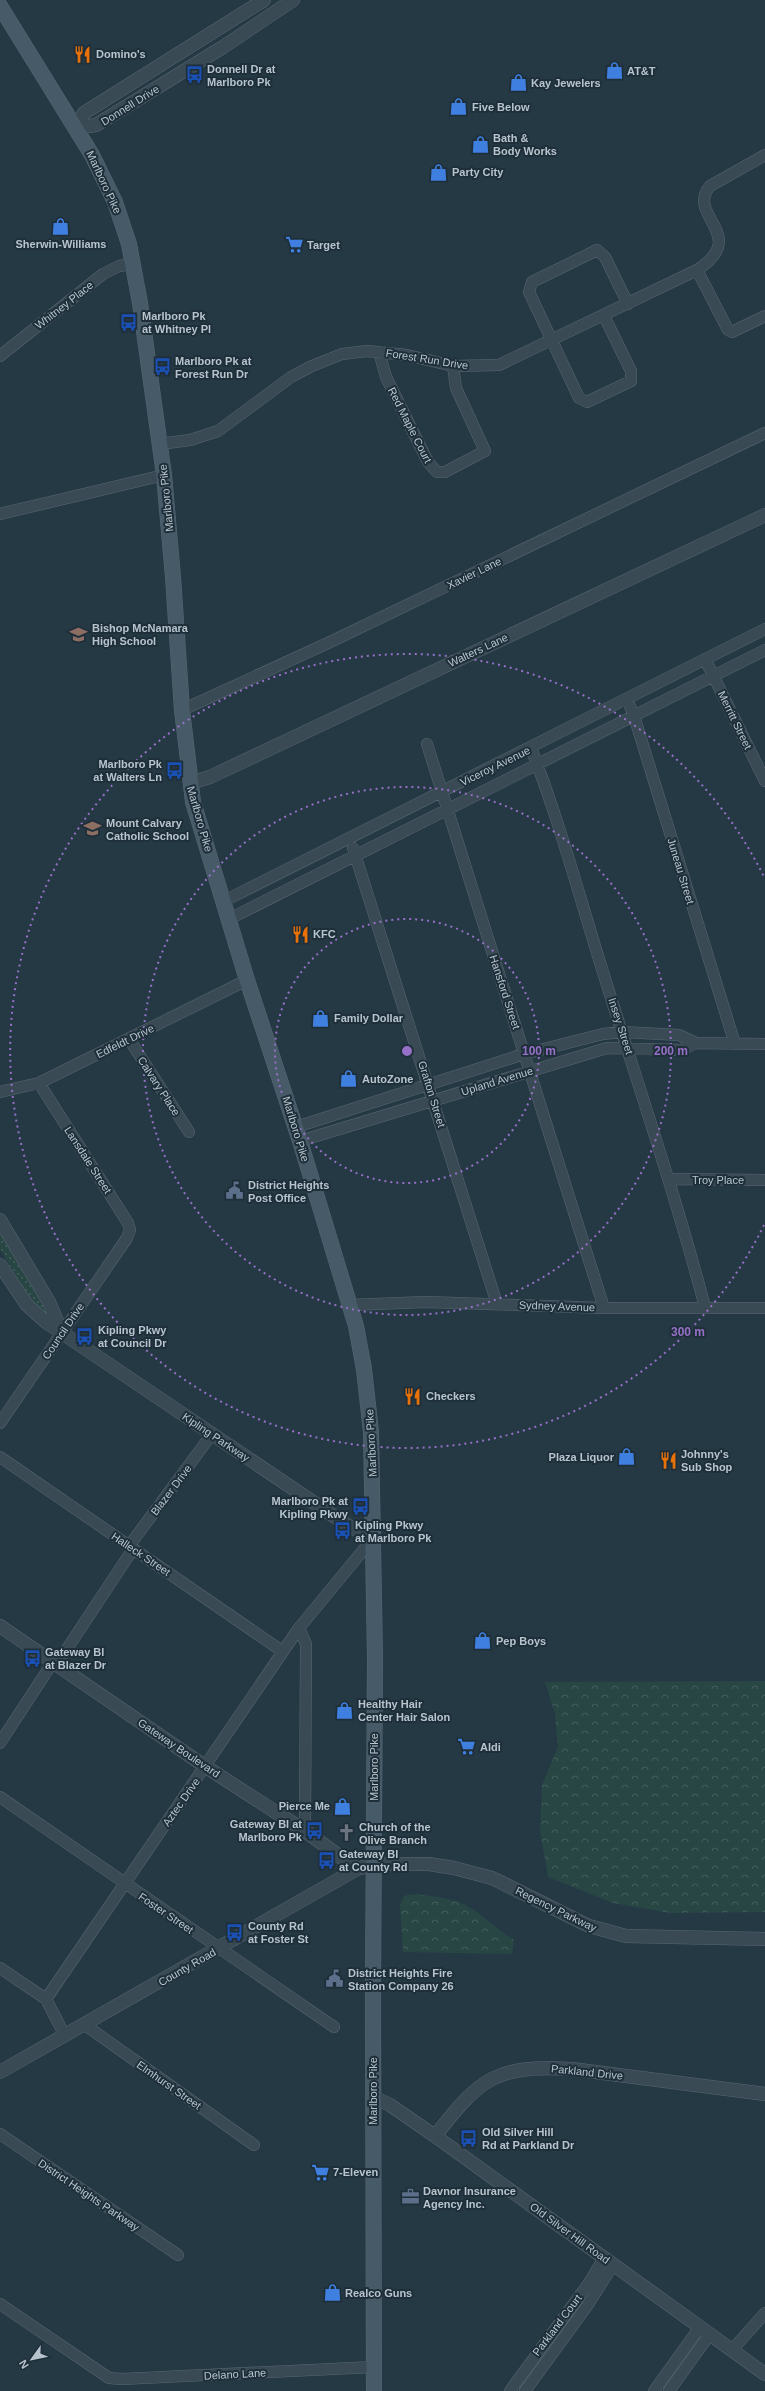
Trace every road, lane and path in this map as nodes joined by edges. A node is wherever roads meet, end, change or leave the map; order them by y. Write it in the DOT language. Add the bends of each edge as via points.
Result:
graph roads {
  1 [pos="264,0"];
  2 [pos="293,0"];
  3 [pos="0,6"];
  4 [pos="75,128"];
  5 [pos="765,155"];
  6 [pos="133,264"];
  7 [pos="697,270"];
  8 [pos="628,304"];
  9 [pos="604,316"];
  10 [pos="765,316"];
  11 [pos="552,340"];
  12 [pos="379,352"];
  13 [pos="0,356"];
  14 [pos="452,366"];
  15 [pos="765,433"];
  16 [pos="160,444"];
  17 [pos="164,475"];
  18 [pos="0,514"];
  19 [pos="765,515"];
  20 [pos="765,629"];
  21 [pos="765,650"];
  22 [pos="705,659"];
  23 [pos="713,676"];
  24 [pos="627,699"];
  25 [pos="182,710"];
  26 [pos="634,716"];
  27 [pos="427,744"];
  28 [pos="531,748"];
  29 [pos="538,765"];
  30 [pos="765,781"];
  31 [pos="190,783"];
  32 [pos="441,792"];
  33 [pos="446,809"];
  34 [pos="350,840"];
  35 [pos="355,855"];
  36 [pos="224,902"];
  37 [pos="229,919"];
  38 [pos="247,980"];
  39 [pos="623,1032"];
  40 [pos="129,1039"];
  41 [pos="696,1043"];
  42 [pos="735,1044"];
  43 [pos="765,1044"];
  44 [pos="628,1050"];
  45 [pos="524,1054"];
  46 [pos="530,1070"];
  47 [pos="39,1083"];
  48 [pos="429,1084"];
  49 [pos="0,1092"];
  50 [pos="434,1100"];
  51 [pos="189,1132"];
  52 [pos="298,1134"];
  53 [pos="670,1179"];
  54 [pos="765,1180"];
  55 [pos="0,1220"];
  56 [pos="127,1238"];
  57 [pos="0,1265"];
  58 [pos="497,1304"];
  59 [pos="350,1305"];
  60 [pos="705,1307"];
  61 [pos="604,1308"];
  62 [pos="765,1308"];
  63 [pos="62,1333"];
  64 [pos="0,1423"];
  65 [pos="212,1434"];
  66 [pos="0,1457"];
  67 [pos="374,1537"];
  68 [pos="131,1547"];
  69 [pos="0,1626"];
  70 [pos="299,1628"];
  71 [pos="282,1651"];
  72 [pos="55,1663"];
  73 [pos="0,1742"];
  74 [pos="206,1767"];
  75 [pos="0,1797"];
  76 [pos="305,1831"];
  77 [pos="374,1864"];
  78 [pos="357,1869"];
  79 [pos="124,1884"];
  80 [pos="765,1938"];
  81 [pos="219,1949"];
  82 [pos="0,1968"];
  83 [pos="46,2000"];
  84 [pos="85,2025"];
  85 [pos="334,2028"];
  86 [pos="65,2036"];
  87 [pos="0,2072"];
  88 [pos="765,2094"];
  89 [pos="373,2097"];
  90 [pos="0,2134"];
  91 [pos="435,2136"];
  92 [pos="254,2145"];
  93 [pos="178,2255"];
  94 [pos="609,2261"];
  95 [pos="0,2304"];
  96 [pos="765,2313"];
  97 [pos="705,2331"];
  98 [pos="732,2350"];
  99 [pos="682,2352"];
  100 [pos="691,2360"];
  101 [pos="373,2367"];
  102 [pos="765,2374"];
  103 [pos="518,2389"];
  104 [pos="374,2391"];
  105 [pos="654,2391"];
  106 [pos="669,2391"];
  1 -- 4 [label="street, Donnell Drive" via="84,113"];
  2 -- 4 [label="street, Donnell Drive" via="223,47 96,125"];
  3 -- 4 [label="main road, Marlboro Pike"];
  4 -- 6 [label="main road, Marlboro Pike" via="92,155 115,202"];
  5 -- 7 [label="street, Forest Run Drive" via="710,186 705,192 704,204 720,244 713,258"];
  6 -- 13 [label="street, Whitney Place" via="119,266 103,274"];
  6 -- 16 [label="main road, Marlboro Pike"];
  7 -- 8 [label="street, Forest Run Drive"];
  7 -- 10 [label="street" via="728,330 732,332"];
  8 -- 9 [label="street, Forest Run Drive"];
  8 -- 11 [label="street" via="605,257 597,250 591,252 532,282 529,286 529,292"];
  9 -- 11 [label="street, Forest Run Drive"];
  9 -- 11 [label="street" via="631,371 631,381 587,402 579,398"];
  11 -- 14 [label="street, Forest Run Drive" via="498,365"];
  12 -- 14 [label="street, Forest Run Drive" via="407,355"];
  12 -- 14 [label="street, Red Maple Court" via="386,377 428,462 437,472 445,472 485,451 456,388"];
  12 -- 16 [label="street, Forest Run Drive" via="342,354 312,366 274,388 218,431 190,440"];
  15 -- 25 [label="street, Xavier Lane" via="328,644"];
  16 -- 17 [label="main road, Marlboro Pike"];
  17 -- 18 [label="street"];
  17 -- 25 [label="main road, Marlboro Pike"];
  19 -- 31 [label="street, Walters Lane" via="210,778"];
  20 -- 22 [label="street, Viceroy Avenue"];
  21 -- 23 [label="street, Viceroy Avenue"];
  22 -- 23 [label="street, Merritt Street"];
  22 -- 24 [label="street, Viceroy Avenue"];
  23 -- 26 [label="street, Viceroy Avenue"];
  23 -- 30 [label="street, Merritt Street"];
  24 -- 26 [label="street, Juneau Street"];
  24 -- 28 [label="street, Viceroy Avenue"];
  25 -- 31 [label="main road, Marlboro Pike"];
  26 -- 29 [label="street, Viceroy Avenue"];
  26 -- 42 [label="street, Juneau Street"];
  27 -- 32 [label="street, Hansford Street"];
  28 -- 29 [label="street, Insey Street"];
  28 -- 32 [label="street, Viceroy Avenue"];
  29 -- 33 [label="street, Viceroy Avenue"];
  29 -- 39 [label="street, Insey Street"];
  31 -- 36 [label="main road, Marlboro Pike" via="193,802"];
  32 -- 33 [label="street, Hansford Street"];
  32 -- 34 [label="street, Viceroy Avenue"];
  33 -- 35 [label="street, Viceroy Avenue"];
  33 -- 45 [label="street, Hansford Street"];
  34 -- 35 [label="street, Grafton Street"];
  34 -- 36 [label="street, Viceroy Avenue"];
  35 -- 37 [label="street, Viceroy Avenue"];
  35 -- 48 [label="street, Grafton Street"];
  36 -- 37 [label="main road, Marlboro Pike"];
  37 -- 38 [label="main road, Marlboro Pike"];
  38 -- 40 [label="street, Edfeldt Drive"];
  38 -- 52 [label="main road, Marlboro Pike"];
  39 -- 41 [label="street, Upland Avenue" via="679,1035"];
  39 -- 44 [label="street, Insey Street"];
  39 -- 45 [label="street, Upland Avenue"];
  40 -- 47 [label="street, Edfeldt Drive"];
  40 -- 51 [label="street, Calvary Place"];
  41 -- 42 [label="street, Upland Avenue"];
  41 -- 44 [label="street, Upland Avenue" via="682,1050"];
  42 -- 43 [label="street, Upland Avenue"];
  44 -- 46 [label="street, Upland Avenue" via="607,1048"];
  44 -- 53 [label="street, Insey Street"];
  45 -- 46 [label="street, Hansford Street"];
  45 -- 48 [label="street, Upland Avenue"];
  46 -- 50 [label="street, Upland Avenue"];
  46 -- 61 [label="street, Hansford Street"];
  47 -- 49 [label="street, Edfeldt Drive"];
  47 -- 56 [label="street, Lansdale Street" via="128,1223 130,1230"];
  48 -- 50 [label="street, Grafton Street"];
  48 -- 52 [label="street, Upland Avenue"];
  50 -- 52 [label="street, Upland Avenue"];
  50 -- 58 [label="street, Grafton Street"];
  52 -- 59 [label="main road, Marlboro Pike"];
  53 -- 54 [label="street, Troy Place"];
  53 -- 60 [label="street, Insey Street"];
  55 -- 63 [label="street" via="49,1302"];
  56 -- 63 [label="street, Council Drive"];
  57 -- 63 [label="street, Kipling Parkway" via="27,1305 40,1318"];
  58 -- 59 [label="street, Sydney Avenue" via="425,1302"];
  58 -- 61 [label="street, Sydney Avenue"];
  59 -- 67 [label="main road, Marlboro Pike" via="369,1406"];
  60 -- 61 [label="street, Sydney Avenue"];
  60 -- 62 [label="street, Sydney Avenue"];
  63 -- 64 [label="street, Council Drive"];
  63 -- 65 [label="street, Kipling Parkway"];
  65 -- 67 [label="street, Kipling Parkway" via="350,1527"];
  65 -- 68 [label="street, Blazer Drive"];
  66 -- 68 [label="street, Halleck Street"];
  67 -- 70 [label="street, Aztec Drive"];
  67 -- 77 [label="main road, Marlboro Pike"];
  68 -- 71 [label="street, Halleck Street"];
  68 -- 72 [label="street, Blazer Drive"];
  69 -- 72 [label="street, Gateway Boulevard"];
  70 -- 71 [label="street, Aztec Drive"];
  70 -- 76 [label="street" via="306,1644"];
  71 -- 74 [label="street, Aztec Drive"];
  72 -- 73 [label="street, Blazer Drive"];
  72 -- 74 [label="street, Gateway Boulevard"];
  74 -- 76 [label="street, Gateway Boulevard"];
  74 -- 79 [label="street, Aztec Drive"];
  75 -- 79 [label="street, Foster Street"];
  76 -- 78 [label="street, Gateway Boulevard"];
  77 -- 78 [label="street, County Road"];
  77 -- 80 [label="street, Regency Parkway" via="429,1864 485,1876 589,1926 619,1935"];
  77 -- 89 [label="main road, Marlboro Pike"];
  78 -- 81 [label="street, County Road"];
  79 -- 81 [label="street, Foster Street"];
  79 -- 83 [label="street, Aztec Drive"];
  81 -- 84 [label="street, County Road"];
  81 -- 85 [label="street, Foster Street"];
  82 -- 83 [label="street"];
  83 -- 86 [label="street"];
  84 -- 86 [label="street, County Road"];
  84 -- 92 [label="street, Elmhurst Street"];
  86 -- 87 [label="street, County Road"];
  88 -- 91 [label="street, Parkland Drive" via="572,2069 541,2067 516,2070 500,2075 478,2088 455,2110"];
  89 -- 91 [label="street, Old Silver Hill Road"];
  89 -- 101 [label="main road, Marlboro Pike"];
  90 -- 93 [label="street, District Heights Parkway"];
  91 -- 94 [label="street, Old Silver Hill Road"];
  94 -- 97 [label="street, Old Silver Hill Road"];
  94 -- 103 [label="street, Parkland Court"];
  95 -- 101 [label="street, Delano Lane" via="109,2378"];
  96 -- 98 [label="street"];
  97 -- 98 [label="street, Old Silver Hill Road"];
  97 -- 99 [label="street"];
  97 -- 100 [label="street"];
  98 -- 102 [label="street, Old Silver Hill Road"];
  99 -- 100 [label="street"];
  99 -- 105 [label="street"];
  100 -- 106 [label="street"];
  101 -- 104 [label="main road, Marlboro Pike"];
}
